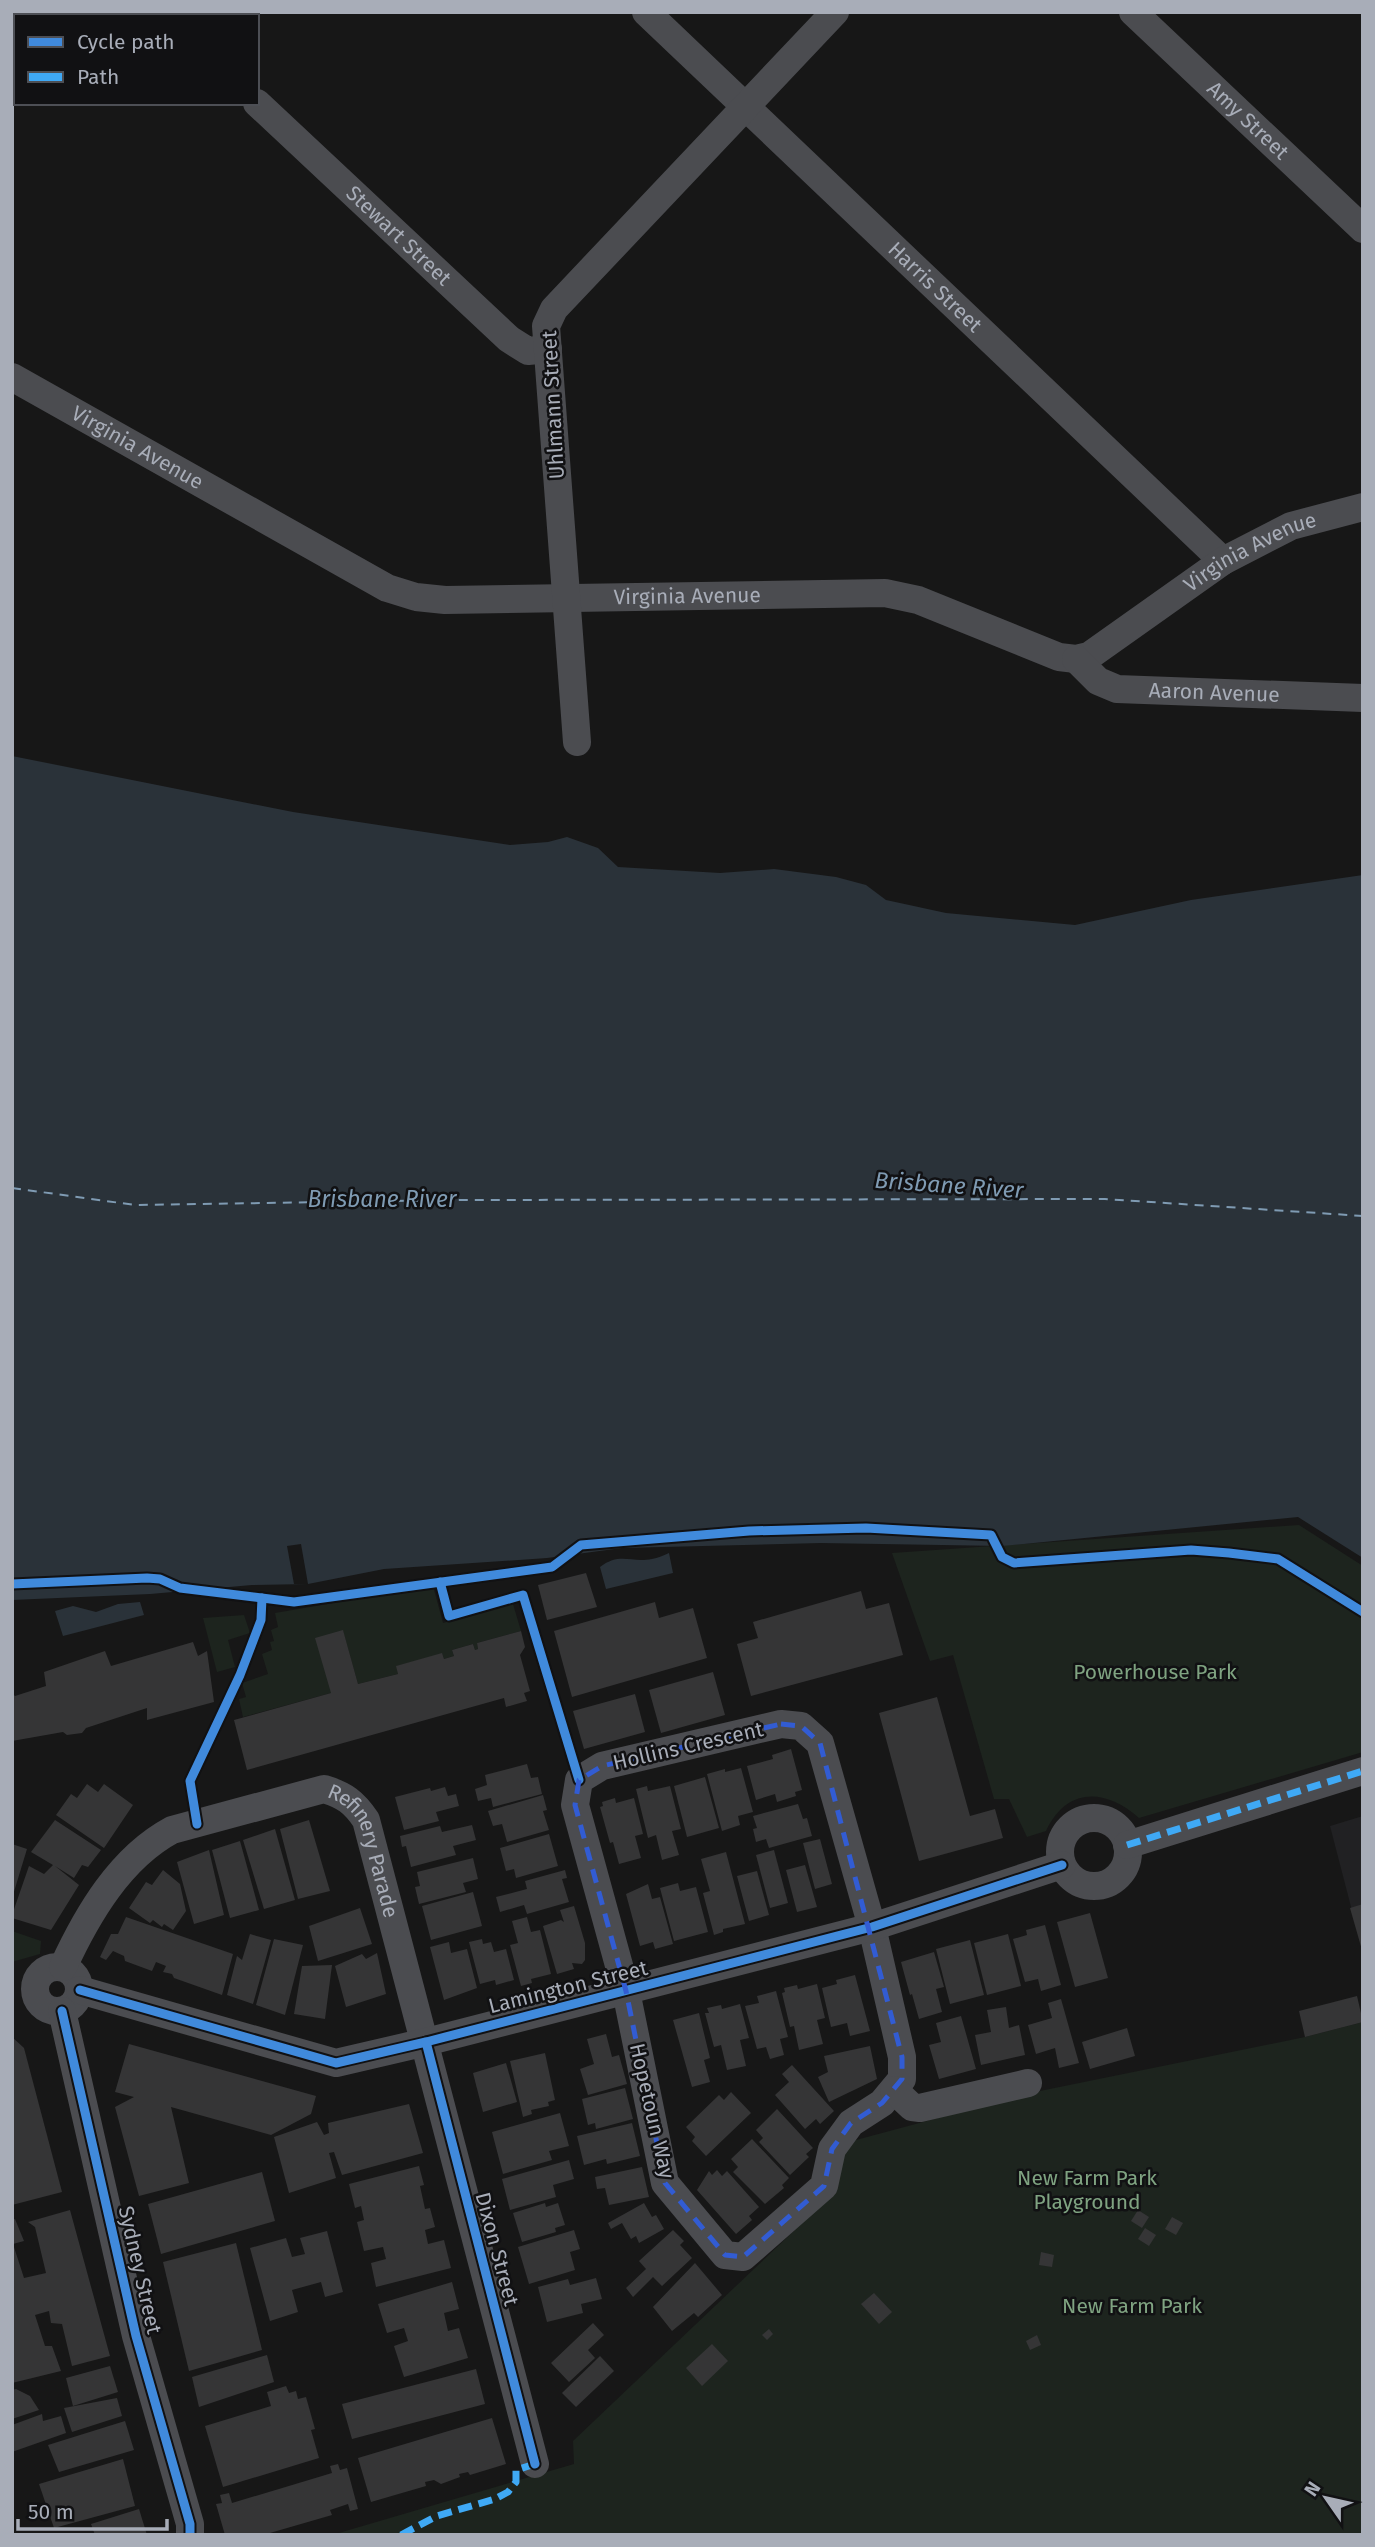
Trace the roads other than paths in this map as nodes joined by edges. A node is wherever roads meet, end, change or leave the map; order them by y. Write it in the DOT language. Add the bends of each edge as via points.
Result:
graph roads {
  1 [pos="646,12"];
  2 [pos="835,12"];
  3 [pos="1133,12"];
  4 [pos="259,105"];
  5 [pos="747,107"];
  6 [pos="1363,229"];
  7 [pos="548,349"];
  8 [pos="12,377"];
  9 [pos="1363,507"];
  10 [pos="1223,561"];
  11 [pos="566,599"];
  12 [pos="1076,659"];
  13 [pos="1363,698"];
  14 [pos="577,742"];
  15 [pos="1363,1771"];
  16 [pos="1127,1845"];
  17 [pos="1062,1865"];
  18 [pos="872,1927"];
  19 [pos="63,1967"];
  20 [pos="625,1991"];
  21 [pos="23,1992"];
  22 [pos="71,2000"];
  23 [pos="426,2042"];
  24 [pos="1028,2083"];
  25 [pos="894,2090"];
  26 [pos="535,2464"];
  27 [pos="190,2535"];
  1 -- 5 [label="street, Harris Street"];
  2 -- 5 [label="street, Uhlmann Street"];
  3 -- 6 [label="street, Amy Street"];
  4 -- 7 [label="street, Stewart Street" via="509,339 528,351"];
  5 -- 7 [label="street, Uhlmann Street" via="554,309 546,326"];
  5 -- 10 [label="street, Harris Street"];
  7 -- 11 [label="street, Uhlmann Street"];
  8 -- 11 [label="street, Virginia Avenue" via="387,587 445,600"];
  9 -- 10 [label="street, Virginia Avenue" via="1291,526"];
  10 -- 12 [label="street, Virginia Avenue" via="1089,656"];
  11 -- 12 [label="street, Virginia Avenue" via="885,593 919,600 1059,657"];
  11 -- 14 [label="street, Uhlmann Street"];
  12 -- 13 [label="street, Aaron Avenue" via="1098,681 1117,689"];
  15 -- 16 [label="street"];
  16 -- 17 [label="street" via="1124,1868 1109,1882 1077,1882"];
  16 -- 17 [label="street" via="1116,1825 1106,1819 1084,1819 1065,1832"];
  17 -- 18 [label="street, Lamington Street"];
  18 -- 20 [label="street, Lamington Street"];
  18 -- 20 [label="street, Hollins Crescent" via="820,1743 801,1726 781,1724 602,1766 579,1780 575,1805"];
  18 -- 25 [label="street" via="902,2057 902,2079"];
  19 -- 21 [label="street" via="43,1971"];
  19 -- 22 [label="street" via="75,1975"];
  19 -- 23 [label="street, Refinery Parade" via="110,1886 153,1840 172,1830 324,1789 343,1795 366,1819"];
  20 -- 23 [label="street, Lamington Street"];
  20 -- 25 [label="street, Hopetoun Way" via="665,2183 725,2255 743,2257 824,2186 832,2150 851,2123"];
  21 -- 22 [label="street" via="55,2011"];
  22 -- 23 [label="street, Lamington Street" via="336,2063"];
  22 -- 27 [label="street, Sydney Street" via="136,2336"];
  23 -- 26 [label="street, Dixon Street"];
  24 -- 25 [label="street" via="920,2108 912,2107"];
}
